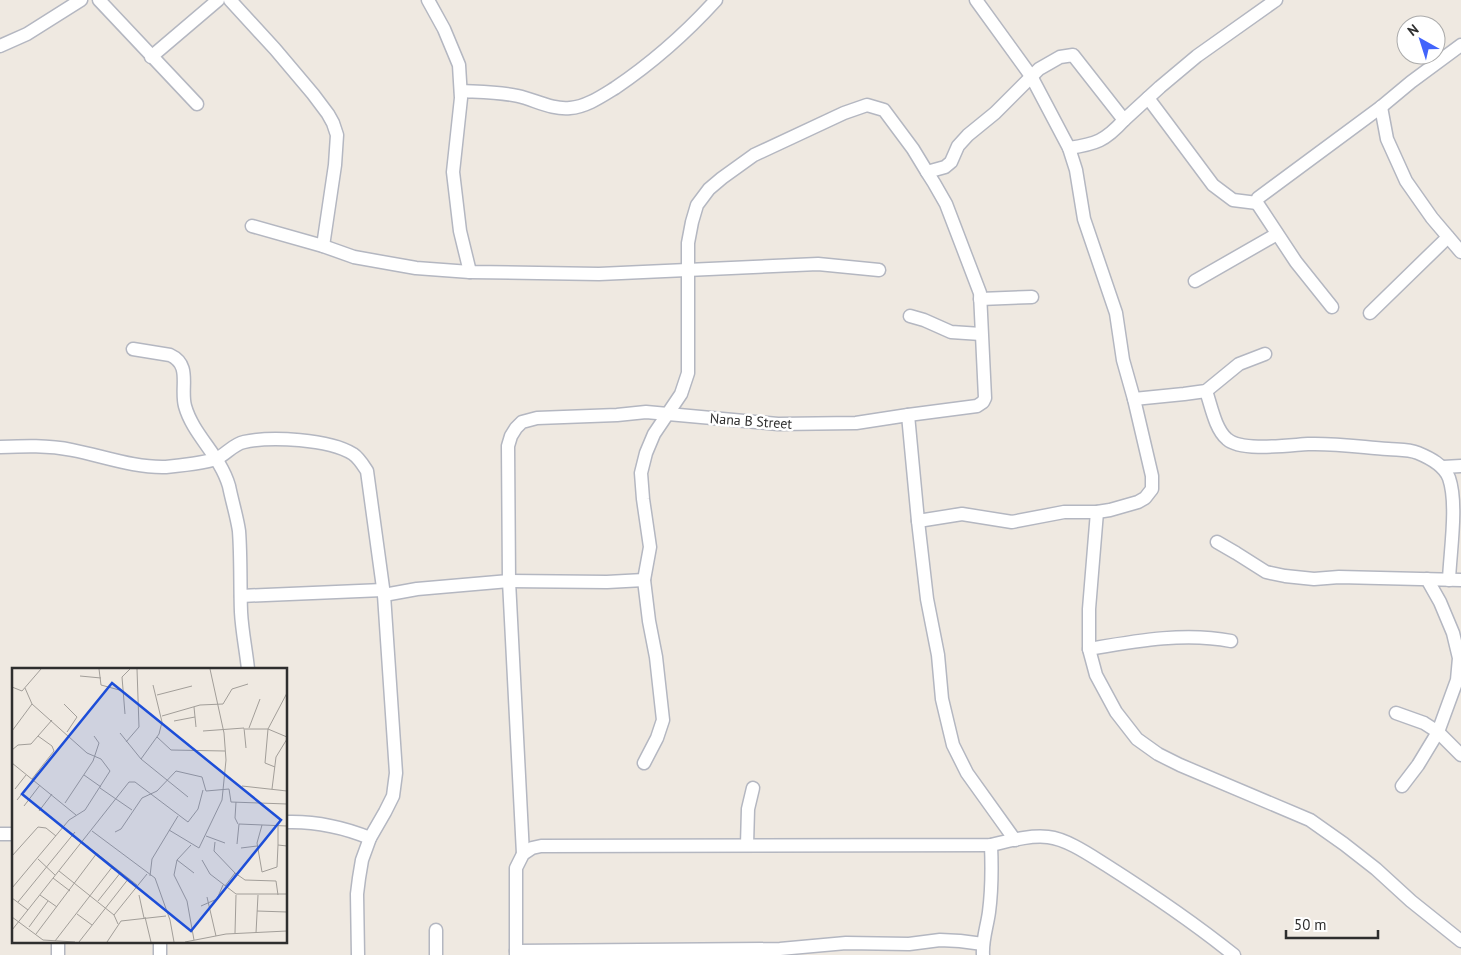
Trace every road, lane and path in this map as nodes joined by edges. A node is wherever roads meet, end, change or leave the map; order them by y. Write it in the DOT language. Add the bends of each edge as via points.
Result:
graph roads {
  1 [pos="81,0"];
  2 [pos="99,0"];
  3 [pos="218,0"];
  4 [pos="230,0"];
  5 [pos="428,0"];
  6 [pos="716,0"];
  7 [pos="976,0"];
  8 [pos="1276,0"];
  9 [pos="1461,45"];
  10 [pos="0,46"];
  11 [pos="151,57"];
  12 [pos="1031,76"];
  13 [pos="461,91"];
  14 [pos="1148,98"];
  15 [pos="197,104"];
  16 [pos="1381,107"];
  17 [pos="1124,120"];
  18 [pos="1069,148"];
  19 [pos="927,172"];
  20 [pos="1257,203"];
  21 [pos="252,226"];
  22 [pos="1277,234"];
  23 [pos="1448,237"];
  24 [pos="323,246"];
  25 [pos="1461,252"];
  26 [pos="687,270"];
  27 [pos="879,270"];
  28 [pos="470,272"];
  29 [pos="1195,282"];
  30 [pos="1032,297"];
  31 [pos="980,299"];
  32 [pos="1332,307"];
  33 [pos="1370,313"];
  34 [pos="910,316"];
  35 [pos="981,334"];
  36 [pos="133,348"];
  37 [pos="1265,354"];
  38 [pos="1206,391"];
  39 [pos="1134,399"];
  40 [pos="908,414"];
  41 [pos="666,415"];
  42 [pos="0,447"];
  43 [pos="217,459"];
  44 [pos="1461,466"];
  45 [pos="1443,467"];
  46 [pos="1096,512"];
  47 [pos="918,521"];
  48 [pos="1217,542"];
  49 [pos="644,580"];
  50 [pos="1427,580"];
  51 [pos="1455,580"];
  52 [pos="509,581"];
  53 [pos="384,593"];
  54 [pos="241,596"];
  55 [pos="1230,641"];
  56 [pos="1089,649"];
  57 [pos="248,668"];
  58 [pos="1396,714"];
  59 [pos="1438,732"];
  60 [pos="1461,755"];
  61 [pos="644,763"];
  62 [pos="1402,786"];
  63 [pos="753,788"];
  64 [pos="288,822"];
  65 [pos="370,838"];
  66 [pos="1014,840"];
  67 [pos="747,845"];
  68 [pos="991,845"];
  69 [pos="523,854"];
  70 [pos="436,930"];
  71 [pos="1461,941"];
  72 [pos="58,942"];
  73 [pos="160,942"];
  74 [pos="846,949"];
  75 [pos="909,949"];
  76 [pos="983,949"];
  77 [pos="780,952"];
  78 [pos="516,953"];
  79 [pos="643,953"];
  80 [pos="58,955"];
  81 [pos="160,955"];
  82 [pos="358,955"];
  83 [pos="436,955"];
  84 [pos="1234,955"];
  1 -- 10 [label="street" via="27,34"];
  2 -- 11 [label="street"];
  3 -- 11 [label="street"];
  4 -- 24 [label="street" via="307,87 333,123 335,165"];
  5 -- 13 [label="street" via="459,65"];
  6 -- 13 [label="street" via="636,74 590,102 571,108 557,108 516,96"];
  7 -- 12 [label="street"];
  8 -- 14 [label="street" via="1197,56"];
  9 -- 16 [label="street"];
  11 -- 15 [label="street"];
  12 -- 17 [label="street" via="1049,62 1073,55"];
  12 -- 18 [label="street"];
  12 -- 19 [label="street" via="968,135 958,146 951,162"];
  13 -- 28 [label="street" via="453,172 460,231"];
  14 -- 17 [label="street"];
  14 -- 20 [label="street" via="1213,185 1233,200"];
  16 -- 20 [label="street" via="1258,198"];
  16 -- 23 [label="street" via="1387,139 1406,181"];
  17 -- 18 [label="street" via="1099,142"];
  18 -- 39 [label="street" via="1084,219 1116,313 1123,360"];
  19 -- 26 [label="street" via="884,110 867,105 844,113 754,155 709,189 697,205 692,222"];
  19 -- 31 [label="street" via="946,204"];
  20 -- 22 [label="street"];
  21 -- 24 [label="street"];
  22 -- 29 [label="street"];
  22 -- 32 [label="street"];
  23 -- 25 [label="street"];
  23 -- 33 [label="street"];
  24 -- 28 [label="street" via="354,257 416,268"];
  26 -- 27 [label="street" via="818,264"];
  26 -- 28 [label="street" via="600,274"];
  26 -- 41 [label="street" via="688,373 681,394"];
  30 -- 31 [label="street"];
  31 -- 35 [label="street"];
  34 -- 35 [label="street" via="951,332"];
  35 -- 40 [label="street, Nana B Street" via="983,402 977,406"];
  36 -- 43 [label="street" via="170,355 180,361 186,406 193,425"];
  37 -- 38 [label="street" via="1240,364"];
  38 -- 39 [label="street"];
  38 -- 45 [label="street" via="1219,430 1227,440 1239,445 1341,445 1410,451"];
  39 -- 46 [label="street" via="1152,476 1152,489 1138,502"];
  40 -- 41 [label="street, Nana B Street" via="856,423 778,424"];
  40 -- 47 [label="street"];
  41 -- 49 [label="street" via="654,434 641,473 650,547"];
  41 -- 52 [label="street, Nana B Street" via="646,412 537,418 522,422 516,428 508,446"];
  42 -- 43 [label="street" via="71,449 138,465 166,467"];
  43 -- 53 [label="street" via="242,442 264,439 323,444 356,457 367,472"];
  43 -- 54 [label="street" via="228,484 239,529"];
  44 -- 45 [label="street"];
  45 -- 51 [label="street" via="1449,478 1453,505"];
  46 -- 47 [label="street" via="1064,512 1012,522 962,514"];
  46 -- 56 [label="street"];
  47 -- 66 [label="street" via="942,699 953,745 967,773"];
  48 -- 50 [label="street" via="1266,572 1275,574 1314,580 1339,577"];
  49 -- 52 [label="street"];
  49 -- 61 [label="street" via="663,720 658,738"];
  50 -- 51 [label="street"];
  50 -- 59 [label="street" via="1453,633 1459,658 1458,680"];
  52 -- 53 [label="street"];
  52 -- 69 [label="street"];
  53 -- 54 [label="street"];
  53 -- 65 [label="street" via="396,773 393,796"];
  54 -- 57 [label="street"];
  55 -- 56 [label="street" via="1166,638"];
  56 -- 71 [label="street" via="1096,674 1116,712 1137,739 1158,754 1310,820 1376,869"];
  58 -- 59 [label="street" via="1424,723"];
  59 -- 60 [label="street"];
  59 -- 62 [label="street"];
  63 -- 67 [label="street" via="748,809"];
  64 -- 65 [label="street" via="328,824"];
  65 -- 82 [label="street" via="358,886"];
  66 -- 68 [label="street"];
  66 -- 84 [label="street" via="1048,837 1067,843 1130,880"];
  67 -- 68 [label="street"];
  67 -- 69 [label="street" via="541,846"];
  68 -- 76 [label="street" via="992,889"];
  69 -- 78 [label="street" via="516,868"];
  70 -- 83 [label="street"];
  72 -- 80 [label="street"];
  73 -- 81 [label="street"];
  74 -- 75 [label="street"];
  74 -- 77 [label="street"];
  75 -- 76 [label="street" via="940,940 960,941"];
  77 -- 79 [label="street"];
  78 -- 79 [label="street"];
}
